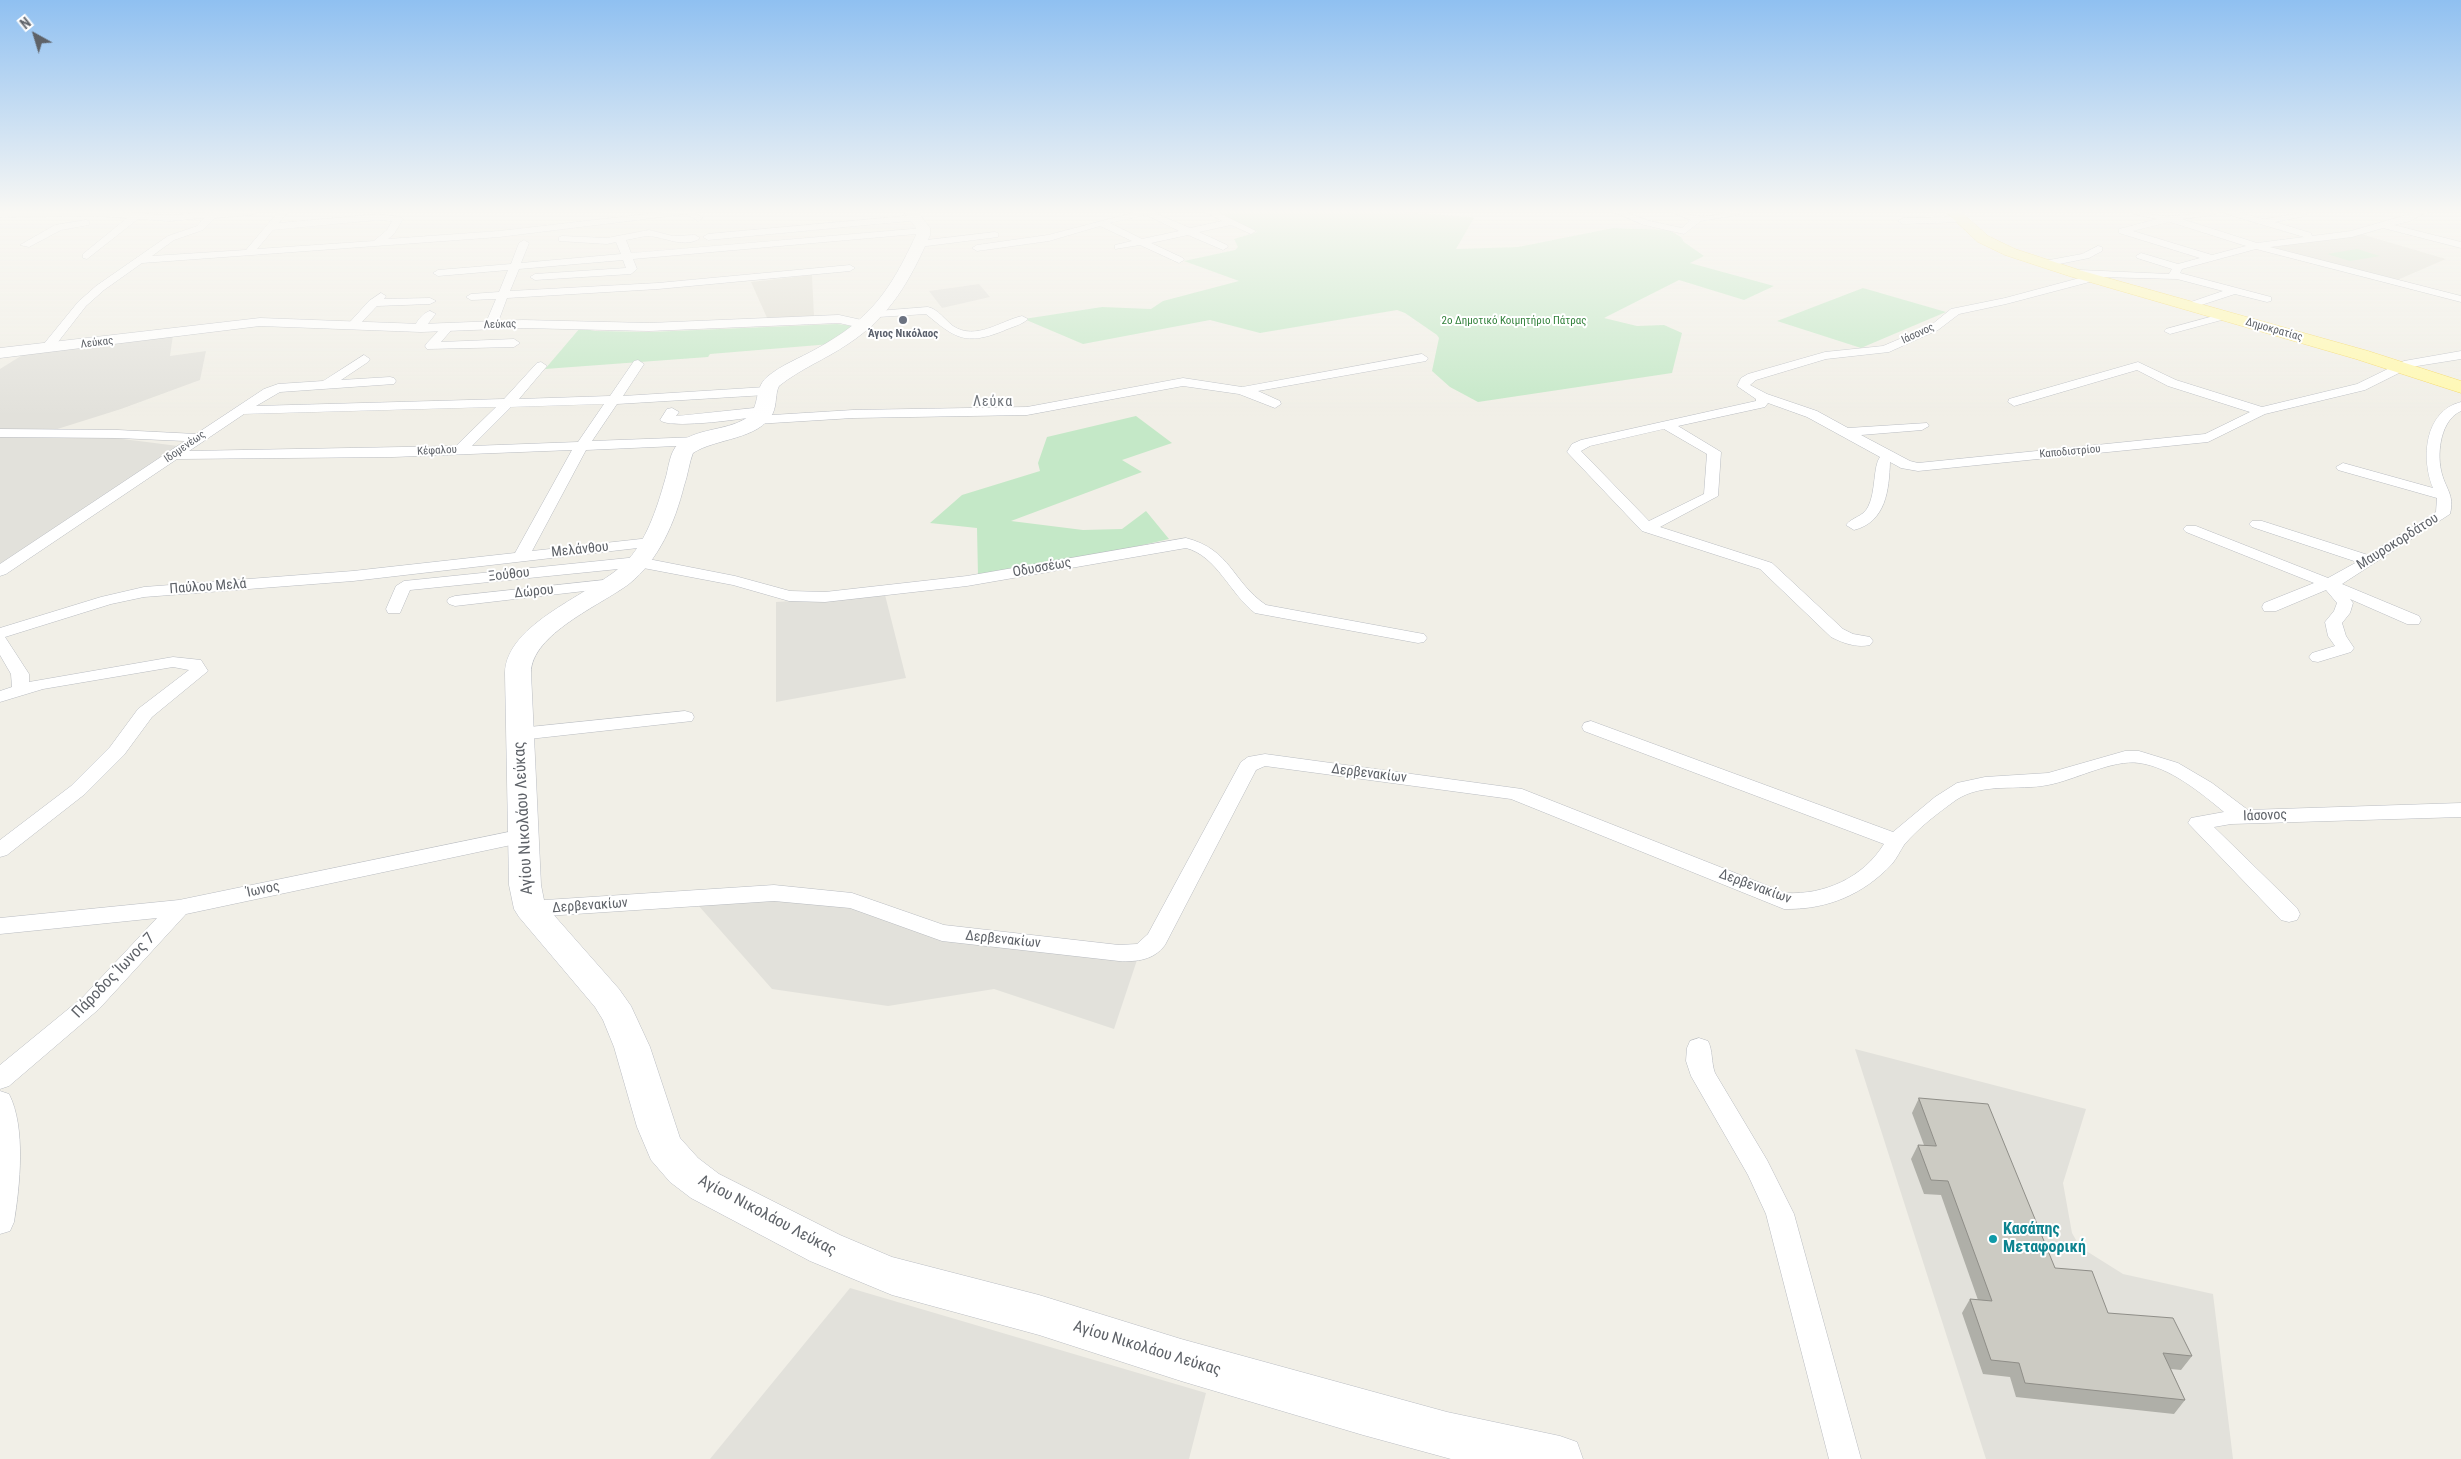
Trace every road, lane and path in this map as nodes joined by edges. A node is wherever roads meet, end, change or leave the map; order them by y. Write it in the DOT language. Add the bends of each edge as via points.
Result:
graph roads {
  1 [pos="112,280"];
  2 [pos="510,280"];
  3 [pos="717,280"];
  4 [pos="902,280"];
  5 [pos="2084,280"];
  6 [pos="2099,280"];
  7 [pos="2205,280"];
  8 [pos="2388,280"];
  9 [pos="2235,290"];
  10 [pos="503,296"];
  11 [pos="471,297"];
  12 [pos="377,299"];
  13 [pos="2267,299"];
  14 [pos="2461,299"];
  15 [pos="430,300"];
  16 [pos="2189,306"];
  17 [pos="430,314"];
  18 [pos="2225,316"];
  19 [pos="875,317"];
  20 [pos="1022,319"];
  21 [pos="353,325"];
  22 [pos="491,325"];
  23 [pos="419,328"];
  24 [pos="448,328"];
  25 [pos="2170,331"];
  26 [pos="514,343"];
  27 [pos="47,348"];
  28 [pos="0,353"];
  29 [pos="2461,355"];
  30 [pos="1422,358"];
  31 [pos="364,360"];
  32 [pos="638,364"];
  33 [pos="541,366"];
  34 [pos="2402,368"];
  35 [pos="390,381"];
  36 [pos="325,386"];
  37 [pos="1743,386"];
  38 [pos="2461,387"];
  39 [pos="1240,390"];
  40 [pos="1762,396"];
  41 [pos="613,400"];
  42 [pos="2014,402"];
  43 [pos="508,403"];
  44 [pos="1275,404"];
  45 [pos="2461,406"];
  46 [pos="762,407"];
  47 [pos="238,410"];
  48 [pos="2261,411"];
  49 [pos="672,412"];
  50 [pos="1666,425"];
  51 [pos="1922,426"];
  52 [pos="1847,432"];
  53 [pos="0,433"];
  54 [pos="199,438"];
  55 [pos="699,441"];
  56 [pos="582,445"];
  57 [pos="460,450"];
  58 [pos="174,455"];
  59 [pos="1888,456"];
  60 [pos="2344,467"];
  61 [pos="2445,496"];
  62 [pos="2257,524"];
  63 [pos="1854,525"];
  64 [pos="1647,528"];
  65 [pos="2191,529"];
  66 [pos="521,557"];
  67 [pos="2368,560"];
  68 [pos="634,563"];
  69 [pos="421,567"];
  70 [pos="0,571"];
  71 [pos="2330,583"];
  72 [pos="455,601"];
  73 [pos="2270,607"];
  74 [pos="394,609"];
  75 [pos="2413,620"];
  76 [pos="0,633"];
  77 [pos="1418,638"];
  78 [pos="1864,641"];
  79 [pos="0,642"];
  80 [pos="2318,656"];
  81 [pos="21,690"];
  82 [pos="0,697"];
  83 [pos="685,717"];
  84 [pos="1591,727"];
  85 [pos="520,734"];
  86 [pos="2461,810"];
  87 [pos="2244,817"];
  88 [pos="523,836"];
  89 [pos="1896,841"];
  90 [pos="0,850"];
  91 [pos="179,908"];
  92 [pos="530,909"];
  93 [pos="2289,914"];
  94 [pos="0,926"];
  95 [pos="1699,1048"];
  96 [pos="0,1079"];
  97 [pos="0,1101"];
  98 [pos="0,1222"];
  99 [pos="1560,1459"];
  100 [pos="1845,1459"];
  1 -- 27 [label="street" via="82,304"];
  2 -- 10 [label="street"];
  3 -- 10 [label="street"];
  4 -- 19 [label="main road"];
  5 -- 37 [label="street, Ιάσονος" via="1955,311 1934,328 1885,349 1825,356 1752,377"];
  6 -- 16 [label="main road, Δημοκρατίας"];
  7 -- 9 [label="street"];
  8 -- 14 [label="street"];
  9 -- 13 [label="street"];
  9 -- 16 [label="street"];
  10 -- 11 [label="street"];
  10 -- 22 [label="street"];
  12 -- 15 [label="street"];
  12 -- 21 [label="street"];
  16 -- 18 [label="main road, Δημοκρατίας"];
  17 -- 23 [label="street"];
  18 -- 25 [label="street"];
  18 -- 34 [label="main road, Δημοκρατίας"];
  19 -- 20 [label="street" via="928,310 954,331 970,335 996,331"];
  19 -- 22 [label="street, Λεύκας" via="664,327"];
  19 -- 46 [label="main road" via="772,382"];
  21 -- 23 [label="street, Λεύκας"];
  21 -- 27 [label="street, Λεύκας" via="248,323"];
  22 -- 24 [label="street, Λεύκας"];
  23 -- 24 [label="street, Λεύκας"];
  24 -- 26 [label="street" via="431,346"];
  27 -- 28 [label="street, Λεύκας"];
  29 -- 34 [label="street, Καποδιστρίου" via="2416,362"];
  30 -- 39 [label="street"];
  31 -- 36 [label="street"];
  32 -- 41 [label="street"];
  33 -- 43 [label="street"];
  34 -- 38 [label="main road, Δημοκρατίας"];
  34 -- 48 [label="street, Καποδιστρίου" via="2361,387"];
  35 -- 36 [label="street, Ιδομενέως"];
  36 -- 47 [label="street, Ιδομενέως" via="278,388"];
  37 -- 40 [label="street, Καποδιστρίου"];
  39 -- 44 [label="street"];
  39 -- 46 [label="street" via="1183,382 1027,410 853,414"];
  40 -- 50 [label="street" via="1760,404"];
  40 -- 52 [label="street, Καποδιστρίου" via="1794,406"];
  41 -- 43 [label="street"];
  41 -- 46 [label="street"];
  41 -- 56 [label="street"];
  42 -- 48 [label="street" via="2138,366 2172,383"];
  43 -- 47 [label="street"];
  43 -- 57 [label="street"];
  45 -- 61 [label="street, Μαυροκορδάτου" via="2445,416 2436,442 2434,469"];
  46 -- 49 [label="street" via="710,418 667,420"];
  46 -- 55 [label="main road"];
  47 -- 54 [label="street, Ιδομενέως"];
  48 -- 59 [label="street, Καποδιστρίου" via="2208,438 1918,467"];
  50 -- 64 [label="street" via="1714,452 1711,496"];
  50 -- 64 [label="street" via="1586,443 1574,452"];
  51 -- 52 [label="street"];
  52 -- 59 [label="street, Καποδιστρίου"];
  53 -- 54 [label="street"];
  54 -- 58 [label="street, Ιδομενέως"];
  55 -- 56 [label="street, Κέφαλου"];
  55 -- 68 [label="main road" via="682,452 669,501"];
  56 -- 57 [label="street, Κέφαλου"];
  56 -- 66 [label="street"];
  57 -- 58 [label="street, Κέφαλου"];
  58 -- 70 [label="street, Ιδομενέως"];
  59 -- 63 [label="street" via="1883,462 1884,480 1870,515 1865,522"];
  60 -- 61 [label="street"];
  61 -- 67 [label="street, Μαυροκορδάτου" via="2441,517"];
  62 -- 67 [label="street"];
  64 -- 78 [label="street" via="1766,566 1837,633"];
  65 -- 71 [label="street"];
  66 -- 68 [label="street, Μελάνθου"];
  66 -- 69 [label="street, Μελάνθου"];
  67 -- 71 [label="street, Μαυροκορδάτου"];
  68 -- 72 [label="street, Δώρου"];
  68 -- 74 [label="street, Ξούθου" via="404,586"];
  68 -- 77 [label="street, Οδυσσέως" via="734,581 789,596 825,597 967,582 1153,547 1197,544 1210,552 1251,604 1261,609"];
  68 -- 85 [label="main road, Αγίου Νικολάου Λεύκας" via="546,628 522,657 518,666"];
  69 -- 76 [label="street, Παύλου Μελά" via="337,578 138,593"];
  71 -- 73 [label="street, Μαυροκορδάτου"];
  71 -- 75 [label="street"];
  71 -- 80 [label="street" via="2345,603 2342,613 2333,622 2345,648"];
  79 -- 81 [label="street" via="20,674"];
  81 -- 82 [label="street"];
  81 -- 90 [label="street" via="173,662 195,664 199,671 145,713 117,751 78,790"];
  83 -- 85 [label="street"];
  84 -- 89 [label="street"];
  85 -- 88 [label="main road, Αγίου Νικολάου Λεύκας"];
  86 -- 87 [label="street, Ιάσονος"];
  87 -- 89 [label="street, Δερβενακίων" via="2217,794 2182,774 2150,760 2125,757 2050,779 1965,787 1946,798"];
  87 -- 93 [label="street, Ιάσονος" via="2200,821 2199,825"];
  88 -- 91 [label="street, Ίωνος"];
  88 -- 92 [label="main road, Αγίου Νικολάου Λεύκας" via="525,885"];
  89 -- 92 [label="street, Δερβενακίων" via="1868,875 1850,887 1831,897 1805,903 1784,901 1515,793 1265,760 1248,766 1157,939 1152,947 1138,953 942,933 852,901 807,895 774,893"];
  91 -- 94 [label="street, Ίωνος"];
  91 -- 96 [label="street, Πάροδος Ίωνος 7" via="91,1003"];
  92 -- 99 [label="main road, Αγίου Νικολάου Λεύκας" via="619,1016 665,1148 674,1161 705,1186 825,1248 892,1276 1038,1315 1372,1415"];
  95 -- 100 [label="street" via="1698,1061 1704,1076 1758,1168 1780,1214"];
  97 -- 98 [label="street" via="5,1173"];
}
